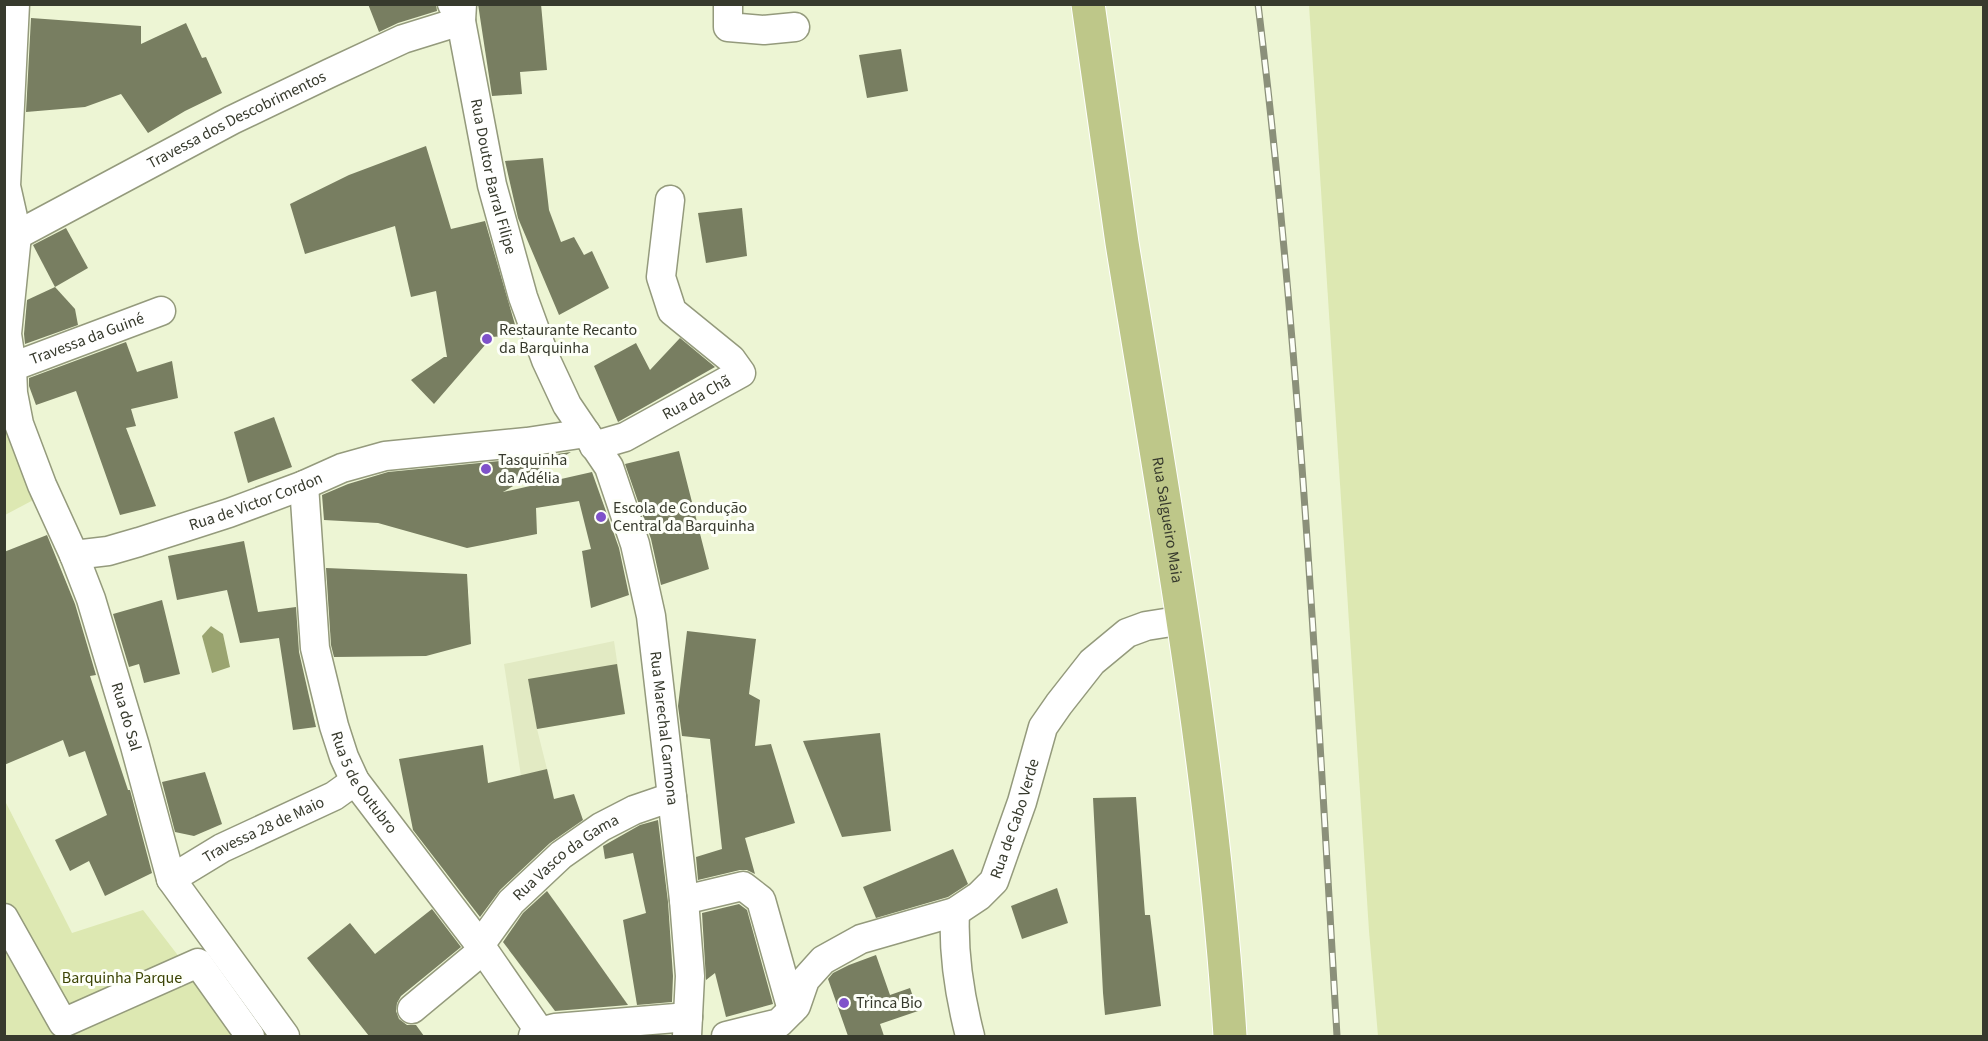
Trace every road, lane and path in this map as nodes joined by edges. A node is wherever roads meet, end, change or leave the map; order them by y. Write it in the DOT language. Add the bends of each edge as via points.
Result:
graph roads {
  1 [pos="15,4"];
  2 [pos="1088,4"];
  3 [pos="458,10"];
  4 [pos="728,16"];
  5 [pos="795,27"];
  6 [pos="670,200"];
  7 [pos="17,235"];
  8 [pos="161,311"];
  9 [pos="10,385"];
  10 [pos="590,440"];
  11 [pos="304,485"];
  12 [pos="74,555"];
  13 [pos="1184,620"];
  14 [pos="355,781"];
  15 [pos="672,797"];
  16 [pos="171,879"];
  17 [pos="684,900"];
  18 [pos="955,912"];
  19 [pos="4,918"];
  20 [pos="482,947"];
  21 [pos="412,1009"];
  22 [pos="792,1010"];
  23 [pos="687,1027"];
  24 [pos="763,1032"];
  25 [pos="537,1034"];
  26 [pos="250,1036"];
  27 [pos="285,1036"];
  28 [pos="726,1036"];
  29 [pos="970,1036"];
  30 [pos="1230,1036"];
  1 -- 7 [label="street, Rua do Sal" via="6,186"];
  2 -- 13 [label="main road, Rua Salgueiro Maia" via="1122,242"];
  3 -- 7 [label="street, Travessa dos Descobrimentos" via="232,120"];
  3 -- 10 [label="street, Rua Doutor Barral Filipe" via="492,185 523,297 567,405"];
  4 -- 5 [label="street" via="764,30"];
  6 -- 10 [label="street, Rua da Chã" via="661,276 672,311 731,359 741,373 626,437"];
  7 -- 9 [label="street, Rua do Sal" via="7,334"];
  8 -- 9 [label="street, Travessa da Guiné"];
  9 -- 12 [label="street, Rua do Sal" via="42,485"];
  10 -- 11 [label="street, Rua de Victor Cordon" via="385,456 342,468"];
  10 -- 15 [label="street, Rua Marechal Carmona" via="609,467 635,544 651,616"];
  11 -- 12 [label="street, Rua de Victor Cordon" via="139,542"];
  11 -- 14 [label="street, Rua 5 de Outubro" via="315,648 334,726"];
  12 -- 16 [label="street, Rua do Sal" via="132,734"];
  13 -- 18 [label="street, Rua de Cabo Verde" via="1127,633 1076,681 1043,727 994,881 979,897"];
  13 -- 30 [label="main road, Rua Salgueiro Maia" via="1203,756"];
  14 -- 16 [label="street, Travessa 28 de Maio" via="334,796 222,848"];
  14 -- 20 [label="street, Rua 5 de Outubro"];
  15 -- 17 [label="street, Rua Marechal Carmona"];
  15 -- 20 [label="street, Rua Vasco da Gama" via="601,826 561,855 511,902"];
  16 -- 27 [label="street"];
  17 -- 22 [label="street" via="743,886 761,900"];
  17 -- 23 [label="street, Rua Marechal Carmona" via="690,976"];
  18 -- 22 [label="street, Rua de Cabo Verde" via="861,939 823,960 805,980"];
  18 -- 29 [label="street" via="962,1004"];
  19 -- 26 [label="street" via="63,1023 198,963"];
  20 -- 21 [label="street, Rua Vasco da Gama"];
  20 -- 25 [label="street, Rua 5 de Outubro"];
  22 -- 24 [label="street"];
  23 -- 25 [label="street" via="555,1028"];
  24 -- 28 [label="street"];
}
